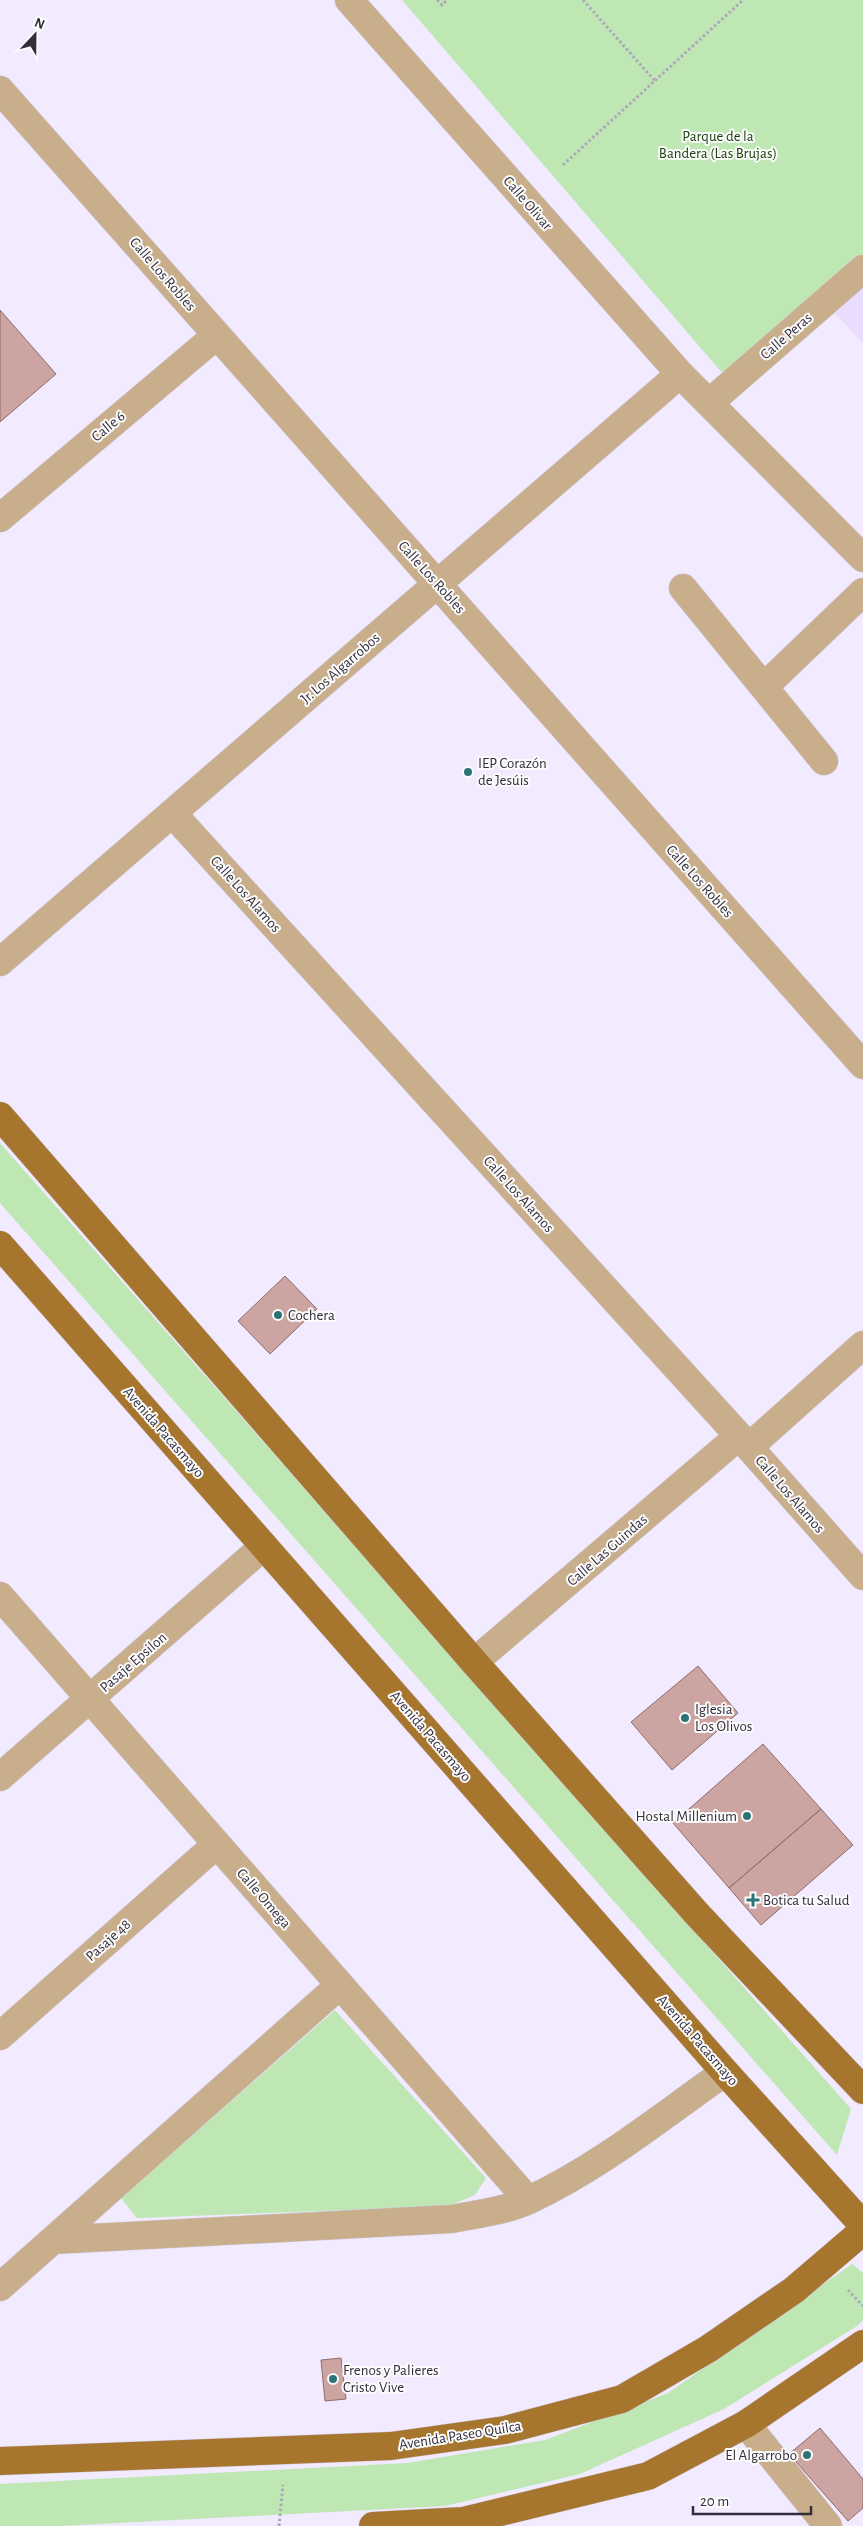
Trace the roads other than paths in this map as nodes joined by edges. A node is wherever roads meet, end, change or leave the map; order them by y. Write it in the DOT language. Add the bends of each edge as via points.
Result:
graph roads {
  1 [pos="349,0"];
  2 [pos="0,90"];
  3 [pos="863,269"];
  4 [pos="216,335"];
  5 [pos="680,374"];
  6 [pos="710,403"];
  7 [pos="0,518"];
  8 [pos="863,558"];
  9 [pos="437,584"];
  10 [pos="683,588"];
  11 [pos="863,592"];
  12 [pos="764,687"];
  13 [pos="824,761"];
  14 [pos="172,813"];
  15 [pos="0,962"];
  16 [pos="863,1065"];
  17 [pos="0,1116"];
  18 [pos="0,1245"];
  19 [pos="863,1345"];
  20 [pos="744,1442"];
  21 [pos="264,1546"];
  22 [pos="863,1576"];
  23 [pos="0,1596"];
  24 [pos="474,1662"];
  25 [pos="90,1699"];
  26 [pos="0,1777"];
  27 [pos="217,1844"];
  28 [pos="340,1985"];
  29 [pos="0,2036"];
  30 [pos="725,2072"];
  31 [pos="863,2090"];
  32 [pos="528,2200"];
  33 [pos="863,2226"];
  34 [pos="863,2231"];
  35 [pos="53,2240"];
  36 [pos="0,2287"];
  37 [pos="863,2344"];
  38 [pos="746,2424"];
  39 [pos="0,2461"];
  40 [pos="373,2526"];
  41 [pos="828,2526"];
  1 -- 5 [label="street, Calle Olivar"];
  2 -- 4 [label="street, Calle Los Robles"];
  3 -- 6 [label="street, Calle Peras"];
  4 -- 7 [label="street, Calle 6"];
  4 -- 9 [label="street, Calle Los Robles"];
  5 -- 6 [label="street, Calle Olivar"];
  5 -- 9 [label="street, Jr. Los Algarrobos"];
  6 -- 8 [label="street, Calle Olivar"];
  9 -- 14 [label="street, Jr. Los Algarrobos"];
  9 -- 16 [label="street, Calle Los Robles"];
  10 -- 12 [label="street"];
  11 -- 12 [label="street"];
  12 -- 13 [label="street"];
  14 -- 15 [label="street, Jr. Los Algarrobos"];
  14 -- 20 [label="street, Calle Los Alamos"];
  17 -- 24 [label="main road"];
  18 -- 21 [label="main road, Avenida Pacasmayo"];
  19 -- 20 [label="street, Calle Las Guindas"];
  20 -- 22 [label="street, Calle Los Alamos"];
  20 -- 24 [label="street, Calle Las Guindas"];
  21 -- 25 [label="street, Pasaje Epsilon"];
  21 -- 30 [label="main road, Avenida Pacasmayo"];
  23 -- 25 [label="street, Calle Omega"];
  24 -- 31 [label="main road" via="697,1914"];
  25 -- 26 [label="street, Pasaje Epsilon"];
  25 -- 27 [label="street, Calle Omega"];
  27 -- 28 [label="street, Calle Omega"];
  27 -- 29 [label="street, Pasaje 48"];
  28 -- 32 [label="street, Calle Omega"];
  28 -- 35 [label="street"];
  30 -- 32 [label="street" via="588,2168"];
  30 -- 33 [label="main road, Avenida Pacasmayo"];
  32 -- 35 [label="street" via="499,2210 451,2219"];
  34 -- 39 [label="main road, Avenida Paseo Quilca" via="794,2290 708,2348 622,2399 505,2430 392,2446"];
  35 -- 36 [label="street"];
  37 -- 38 [label="main road"];
  38 -- 40 [label="main road" via="648,2476 463,2521"];
  38 -- 41 [label="street"];
}
